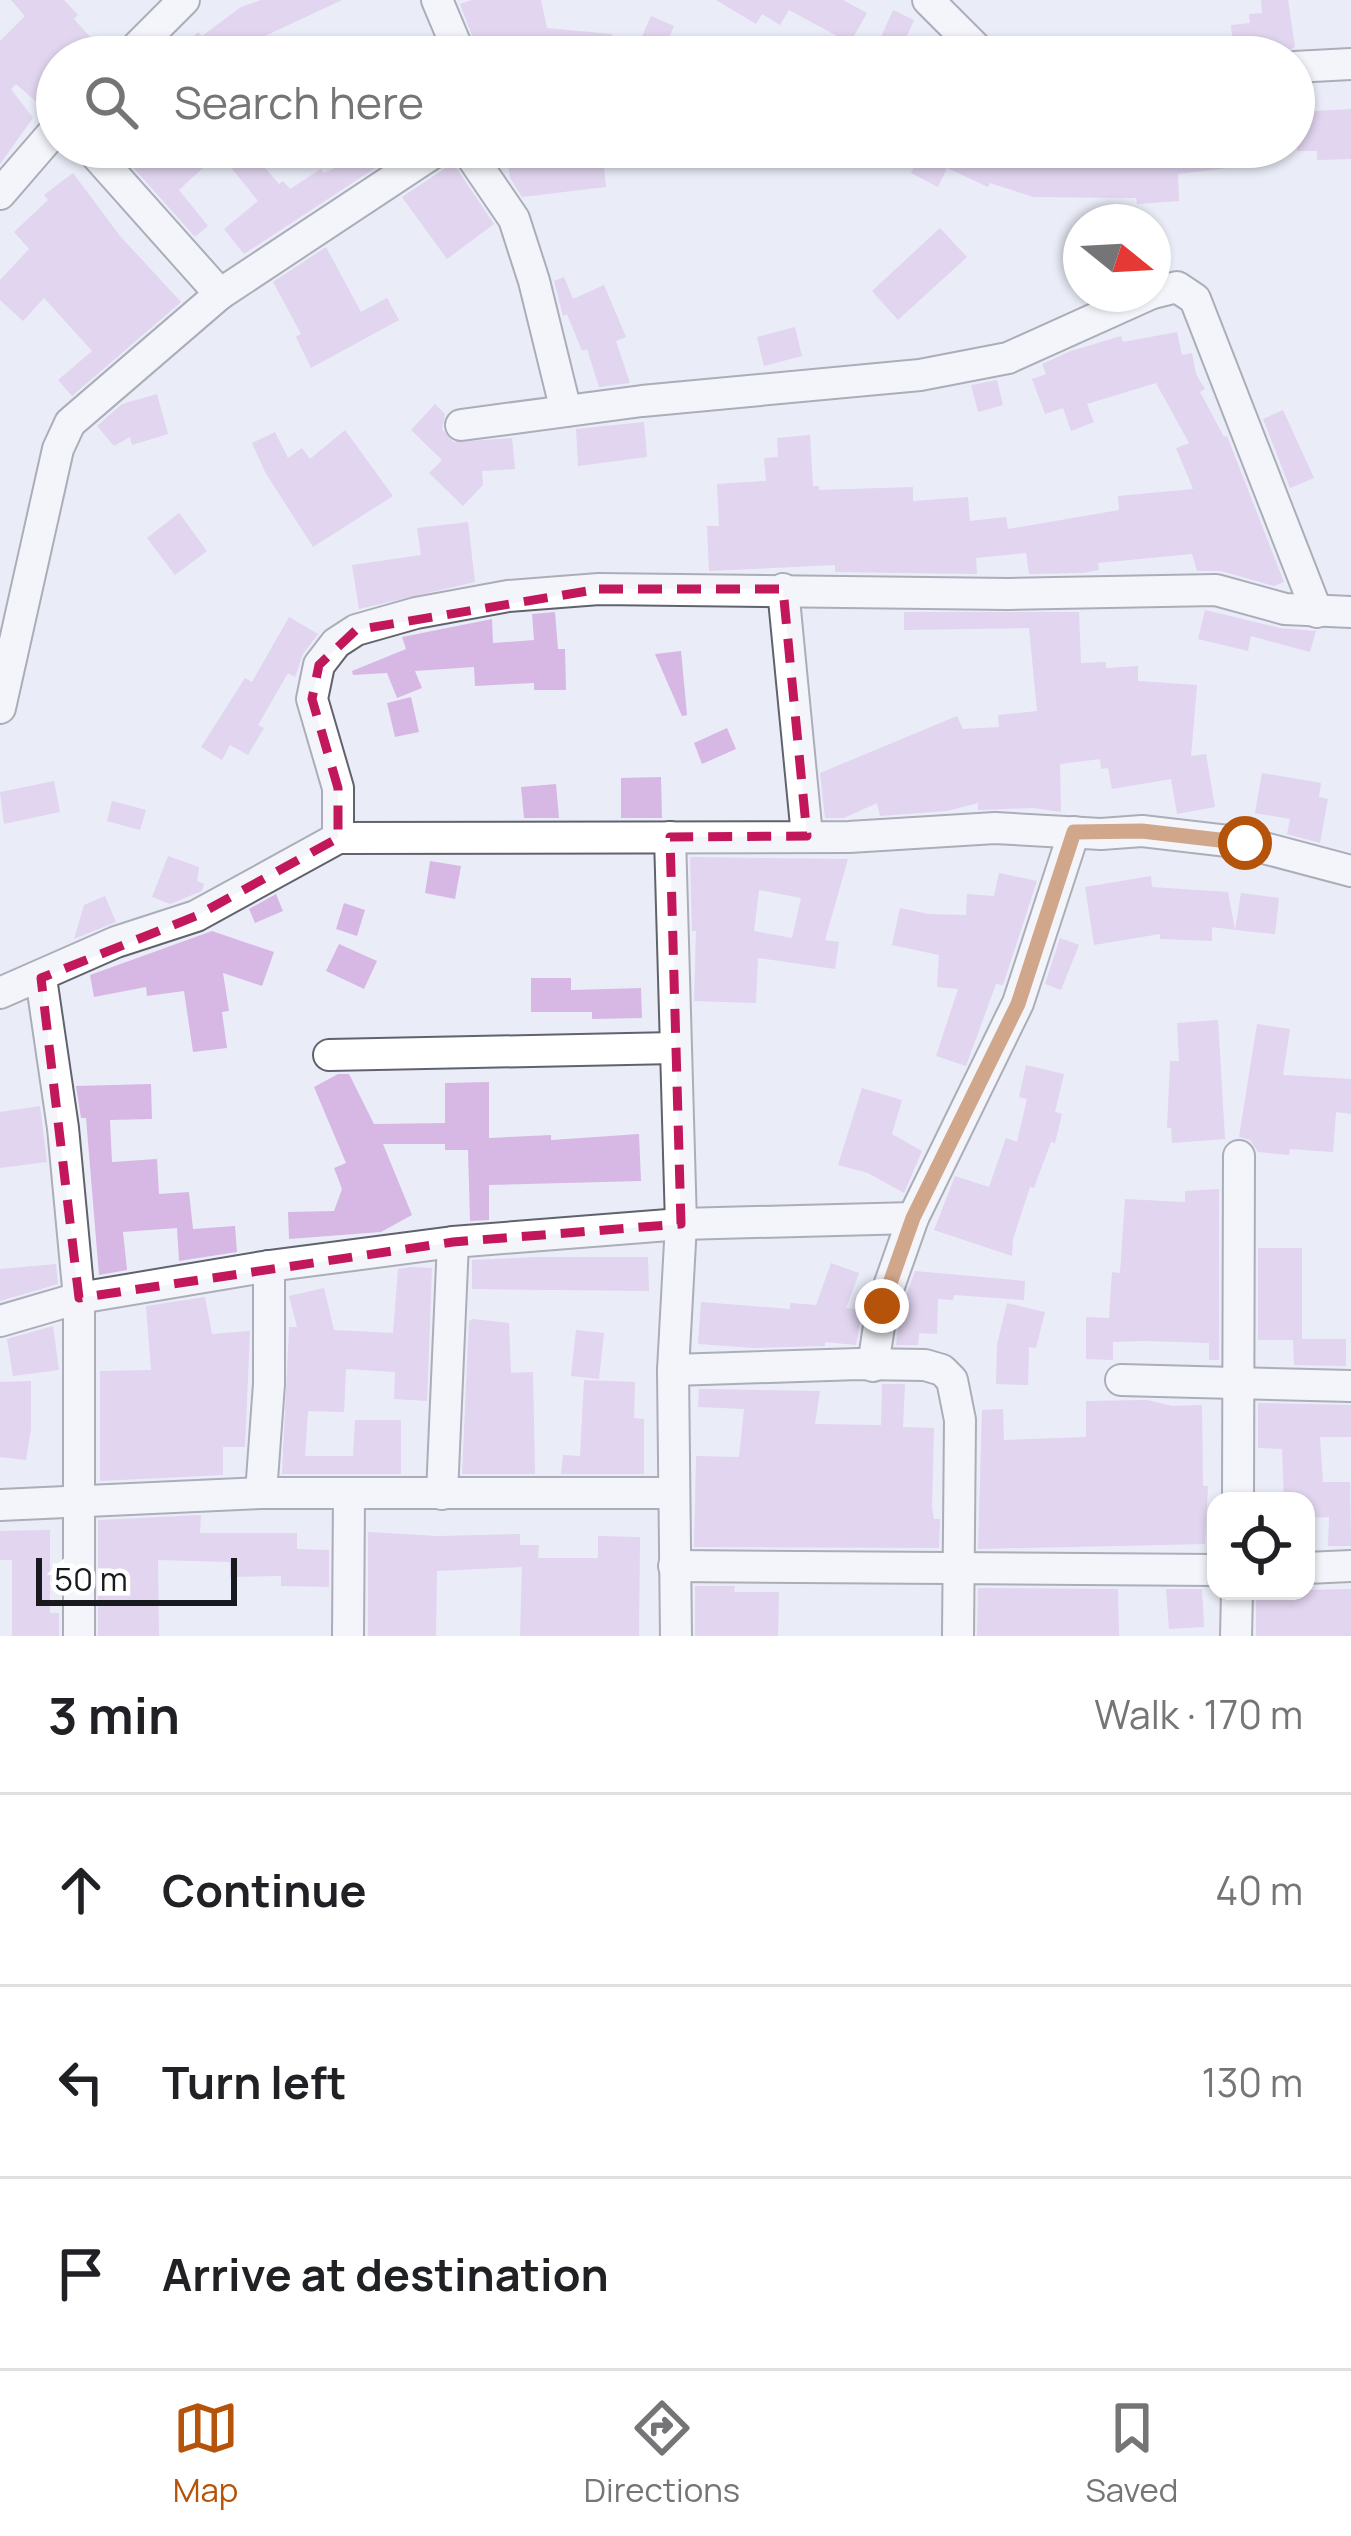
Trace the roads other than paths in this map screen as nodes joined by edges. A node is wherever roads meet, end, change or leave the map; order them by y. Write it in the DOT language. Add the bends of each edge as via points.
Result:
graph roads {
  1 [pos="184,0"];
  2 [pos="437,0"];
  3 [pos="928,0"];
  4 [pos="148,36"];
  5 [pos="452,36"];
  6 [pos="963,36"];
  7 [pos="1351,64"];
  8 [pos="1315,66"];
  9 [pos="36,152"];
  10 [pos="108,168"];
  11 [pos="410,168"];
  12 [pos="479,168"];
  13 [pos="0,194"];
  14 [pos="1171,288"];
  15 [pos="220,294"];
  16 [pos="1109,312"];
  17 [pos="566,411"];
  18 [pos="461,424"];
  19 [pos="783,589"];
  20 [pos="1317,612"];
  21 [pos="1351,612"];
  22 [pos="0,708"];
  23 [pos="1074,832"];
  24 [pos="807,836"];
  25 [pos="670,837"];
  26 [pos="338,838"];
  27 [pos="1351,871"];
  28 [pos="41,978"];
  29 [pos="0,993"];
  30 [pos="675,1048"];
  31 [pos="329,1055"];
  32 [pos="1239,1156"];
  33 [pos="913,1218"];
  34 [pos="681,1224"];
  35 [pos="453,1242"];
  36 [pos="269,1266"];
  37 [pos="79,1298"];
  38 [pos="0,1322"];
  39 [pos="873,1366"];
  40 [pos="673,1370"];
  41 [pos="1121,1380"];
  42 [pos="1240,1383"];
  43 [pos="1351,1385"];
  44 [pos="1238,1492"];
  45 [pos="261,1493"];
  46 [pos="672,1493"];
  47 [pos="442,1494"];
  48 [pos="349,1495"];
  49 [pos="80,1502"];
  50 [pos="0,1505"];
  51 [pos="674,1565"];
  52 [pos="957,1566"];
  53 [pos="1351,1566"];
  54 [pos="1315,1568"];
  55 [pos="1207,1570"];
  56 [pos="1237,1600"];
  57 [pos="79,1636"];
  58 [pos="348,1636"];
  59 [pos="676,1636"];
  60 [pos="958,1636"];
  61 [pos="1236,1636"];
  1 -- 4 [label="street"];
  2 -- 5 [label="street"];
  3 -- 6 [label="street"];
  7 -- 8 [label="street"];
  9 -- 13 [label="street"];
  10 -- 15 [label="street"];
  11 -- 15 [label="street"];
  12 -- 17 [label="street" via="514,219"];
  14 -- 20 [label="street" via="1195,299"];
  15 -- 22 [label="street" via="70,423"];
  16 -- 17 [label="street" via="1008,358 920,375"];
  17 -- 18 [label="street"];
  19 -- 20 [label="street" via="1216,590"];
  19 -- 24 [label="street"];
  19 -- 26 [label="street" via="508,596 356,630 319,665 312,699 338,788"];
  20 -- 21 [label="street"];
  23 -- 24 [label="street"];
  23 -- 27 [label="street" via="1214,838"];
  23 -- 33 [label="street" via="1018,1004"];
  24 -- 25 [label="street"];
  25 -- 26 [label="street"];
  25 -- 30 [label="street"];
  26 -- 28 [label="street" via="196,916"];
  28 -- 29 [label="street"];
  28 -- 37 [label="street"];
  30 -- 31 [label="street"];
  30 -- 34 [label="street"];
  32 -- 42 [label="street"];
  33 -- 34 [label="street"];
  33 -- 39 [label="street" via="882,1306"];
  34 -- 35 [label="street"];
  34 -- 40 [label="street"];
  35 -- 36 [label="street"];
  35 -- 47 [label="street"];
  36 -- 37 [label="street"];
  36 -- 45 [label="street"];
  37 -- 38 [label="street"];
  37 -- 49 [label="street"];
  39 -- 40 [label="street"];
  39 -- 52 [label="street" via="925,1365 952,1380 960,1420"];
  40 -- 46 [label="street"];
  41 -- 42 [label="street"];
  42 -- 43 [label="street"];
  42 -- 44 [label="street"];
  45 -- 48 [label="street"];
  45 -- 49 [label="street"];
  46 -- 47 [label="street"];
  46 -- 51 [label="street"];
  47 -- 48 [label="street"];
  48 -- 58 [label="street"];
  49 -- 50 [label="street"];
  49 -- 57 [label="street"];
  51 -- 52 [label="street"];
  51 -- 59 [label="street"];
  52 -- 55 [label="street"];
  52 -- 60 [label="street"];
  53 -- 54 [label="street"];
  56 -- 61 [label="street"];
}
